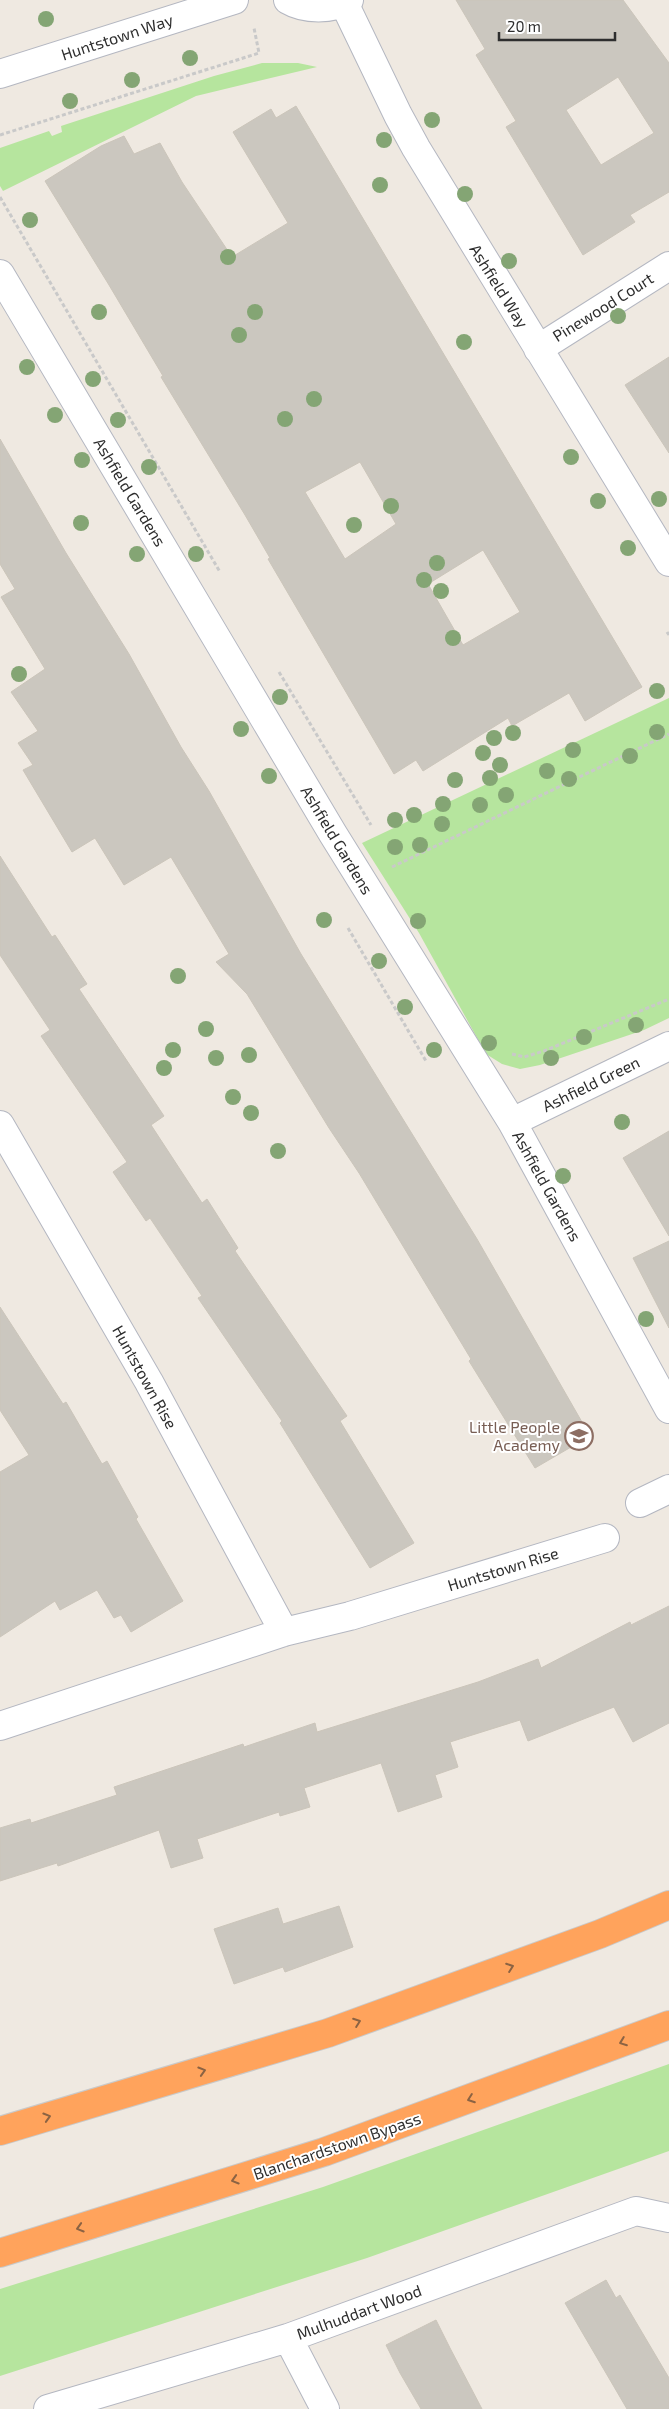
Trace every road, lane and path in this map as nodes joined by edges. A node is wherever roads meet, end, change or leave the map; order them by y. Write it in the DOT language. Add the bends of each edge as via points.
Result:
graph roads {
  1 [pos="234,0"];
  2 [pos="288,0"];
  3 [pos="347,1"];
  4 [pos="254,26"];
  5 [pos="0,74"];
  6 [pos="0,135"];
  7 [pos="0,197"];
  8 [pos="669,266"];
  9 [pos="0,274"];
  10 [pos="538,349"];
  11 [pos="669,562"];
  12 [pos="224,578"];
  13 [pos="275,664"];
  14 [pos="669,734"];
  15 [pos="375,833"];
  16 [pos="390,857"];
  17 [pos="394,866"];
  18 [pos="399,873"];
  19 [pos="362,882"];
  20 [pos="669,1000"];
  21 [pos="669,1046"];
  22 [pos="507,1052"];
  23 [pos="512,1122"];
  24 [pos="0,1125"];
  25 [pos="669,1409"];
  26 [pos="669,1489"];
  27 [pos="640,1503"];
  28 [pos="605,1538"];
  29 [pos="284,1632"];
  30 [pos="0,1726"];
  31 [pos="669,1905"];
  32 [pos="669,2025"];
  33 [pos="0,2131"];
  34 [pos="668,2218"];
  35 [pos="0,2253"];
  36 [pos="288,2338"];
  37 [pos="48,2409"];
  38 [pos="325,2409"];
  1 -- 5 [label="street, Huntstown Way"];
  2 -- 3 [label="street" via="309,7 327,7"];
  3 -- 10 [label="street, Ashfield Way" via="398,115"];
  4 -- 6 [label="path" via="259,53"];
  7 -- 12 [label="path"];
  8 -- 10 [label="street, Pinewood Court"];
  9 -- 19 [label="street, Ashfield Gardens"];
  10 -- 11 [label="street, Ashfield Way"];
  13 -- 15 [label="path"];
  14 -- 17 [label="path"];
  16 -- 17 [label="path"];
  17 -- 18 [label="path"];
  17 -- 19 [label="path"];
  19 -- 23 [label="street, Ashfield Gardens"];
  20 -- 22 [label="path" via="544,1051 524,1057"];
  21 -- 23 [label="street, Ashfield Green"];
  23 -- 25 [label="street, Ashfield Gardens"];
  24 -- 29 [label="street, Huntstown Rise" via="149,1382"];
  26 -- 27 [label="street"];
  28 -- 29 [label="street, Huntstown Rise" via="350,1616"];
  29 -- 30 [label="street, Huntstown Rise"];
  33 -- 31 [label="highway, one-way" via="328,2033 600,1934"];
  32 -- 35 [label="highway, Blanchardstown Bypass, one-way" via="324,2152"];
  34 -- 36 [label="street, Mulhuddart Wood" via="636,2211"];
  36 -- 37 [label="street, Mulhuddart Wood"];
  36 -- 38 [label="street"];
}
